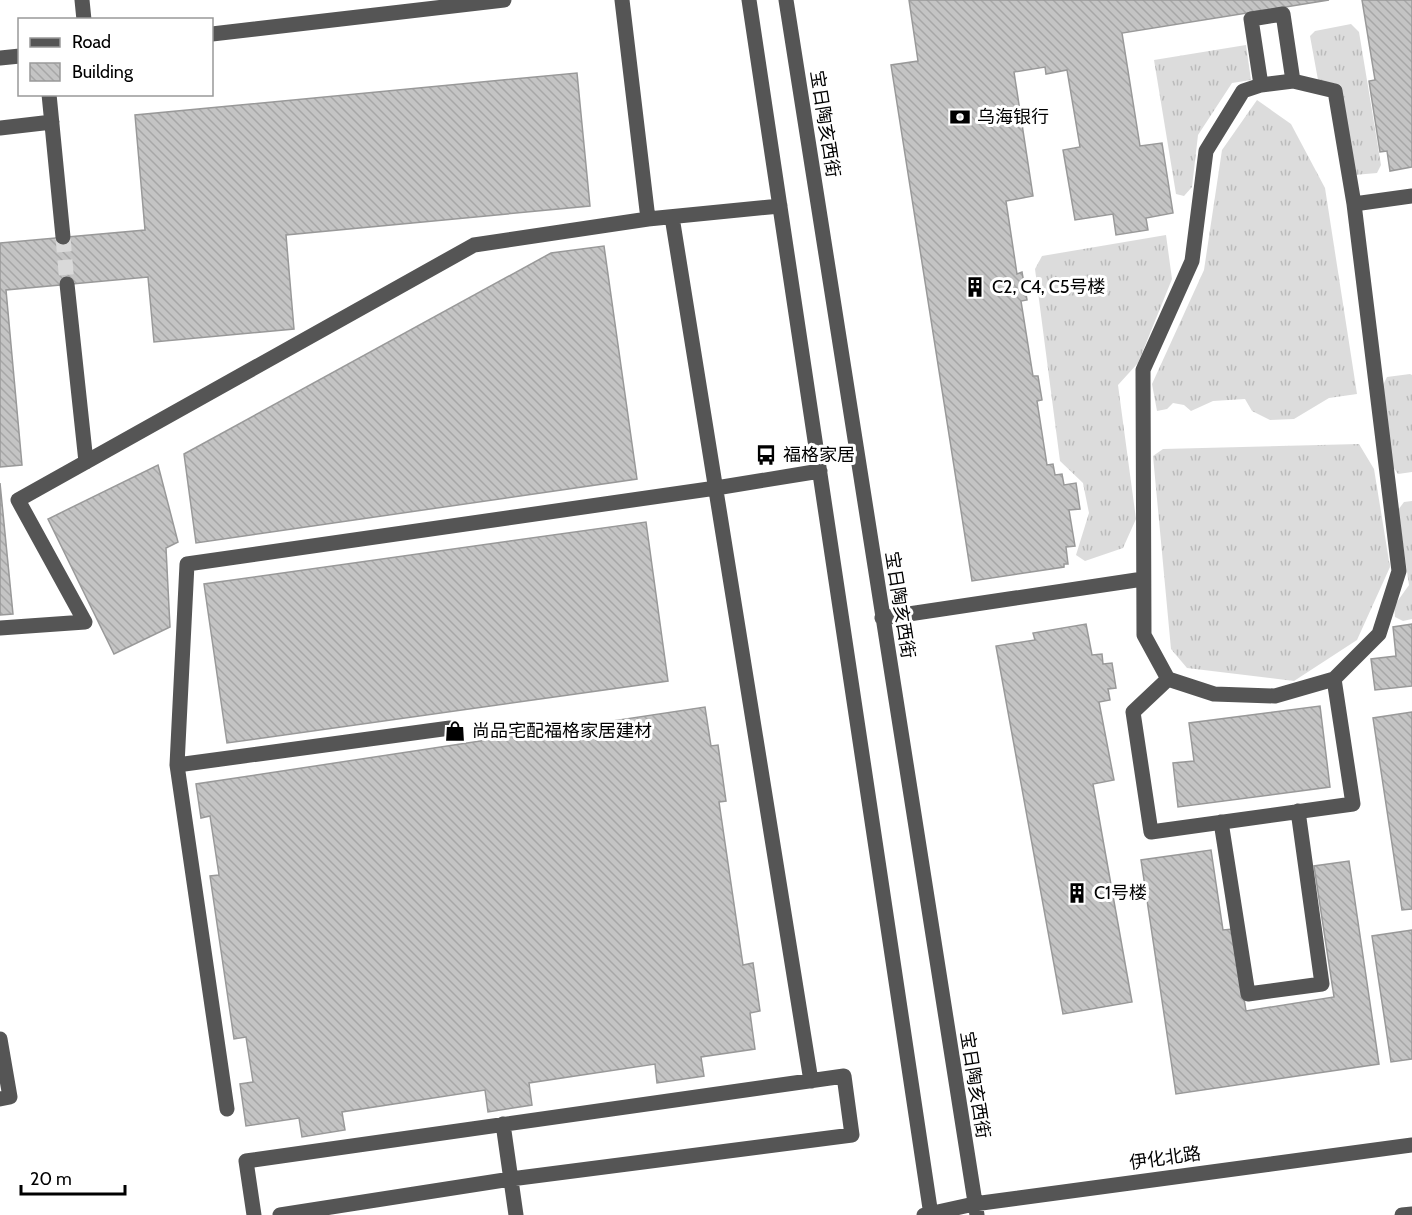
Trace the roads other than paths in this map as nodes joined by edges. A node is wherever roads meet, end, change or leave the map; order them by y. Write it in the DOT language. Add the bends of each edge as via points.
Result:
graph roads {
  1 [pos="82,0"];
  2 [pos="504,0"];
  3 [pos="622,0"];
  4 [pos="749,0"];
  5 [pos="786,0"];
  6 [pos="84,18"];
  7 [pos="213,34"];
  8 [pos="18,56"];
  9 [pos="0,58"];
  10 [pos="1293,81"];
  11 [pos="1261,85"];
  12 [pos="50,96"];
  13 [pos="52,122"];
  14 [pos="0,128"];
  15 [pos="1412,196"];
  16 [pos="1354,204"];
  17 [pos="780,206"];
  18 [pos="672,217"];
  19 [pos="648,219"];
  20 [pos="63,237"];
  21 [pos="68,284"];
  22 [pos="86,462"];
  23 [pos="820,471"];
  24 [pos="716,488"];
  25 [pos="1143,579"];
  26 [pos="882,618"];
  27 [pos="0,628"];
  28 [pos="1168,679"];
  29 [pos="1334,679"];
  30 [pos="450,728"];
  31 [pos="177,765"];
  32 [pos="1298,812"];
  33 [pos="1221,822"];
  34 [pos="0,1039"];
  35 [pos="812,1081"];
  36 [pos="0,1099"];
  37 [pos="227,1109"];
  38 [pos="503,1124"];
  39 [pos="1412,1145"];
  40 [pos="510,1179"];
  41 [pos="975,1209"];
  42 [pos="1412,1214"];
  43 [pos="254,1215"];
  44 [pos="280,1215"];
  45 [pos="516,1215"];
  46 [pos="929,1215"];
  47 [pos="1402,1215"];
  1 -- 6 [label="street"];
  2 -- 7 [label="street"];
  3 -- 19 [label="street"];
  4 -- 17 [label="street"];
  5 -- 26 [label="street, 宝日陶亥西街"];
  8 -- 9 [label="street"];
  10 -- 11 [label="street"];
  10 -- 11 [label="street" via="1283,14 1251,19"];
  10 -- 16 [label="street" via="1335,91"];
  11 -- 25 [label="street" via="1244,91 1206,151 1192,261 1143,370"];
  12 -- 13 [label="street"];
  13 -- 14 [label="street"];
  13 -- 20 [label="street"];
  15 -- 16 [label="street"];
  16 -- 29 [label="street" via="1399,572 1378,634"];
  17 -- 18 [label="street"];
  17 -- 23 [label="street"];
  18 -- 19 [label="street"];
  18 -- 24 [label="street"];
  19 -- 22 [label="street" via="474,245"];
  21 -- 22 [label="street"];
  22 -- 27 [label="street" via="18,500 85,622"];
  23 -- 24 [label="street"];
  23 -- 46 [label="street"];
  24 -- 31 [label="street" via="187,564"];
  24 -- 35 [label="street"];
  25 -- 26 [label="street"];
  25 -- 28 [label="street" via="1143,635"];
  26 -- 41 [label="street, 宝日陶亥西街"];
  28 -- 29 [label="street" via="1214,694 1275,696"];
  28 -- 33 [label="street" via="1133,712 1151,832"];
  29 -- 32 [label="street" via="1353,804"];
  30 -- 31 [label="street"];
  31 -- 37 [label="street"];
  32 -- 33 [label="street"];
  32 -- 33 [label="street" via="1322,984 1248,994"];
  34 -- 36 [label="street" via="10,1097"];
  35 -- 38 [label="street"];
  35 -- 40 [label="street" via="844,1076 852,1135"];
  38 -- 40 [label="street"];
  38 -- 43 [label="street" via="246,1161"];
  39 -- 41 [label="street, 伊化北路"];
  40 -- 44 [label="street"];
  40 -- 45 [label="street"];
  41 -- 46 [label="street, 伊化北路"];
  42 -- 47 [label="street"];
}
